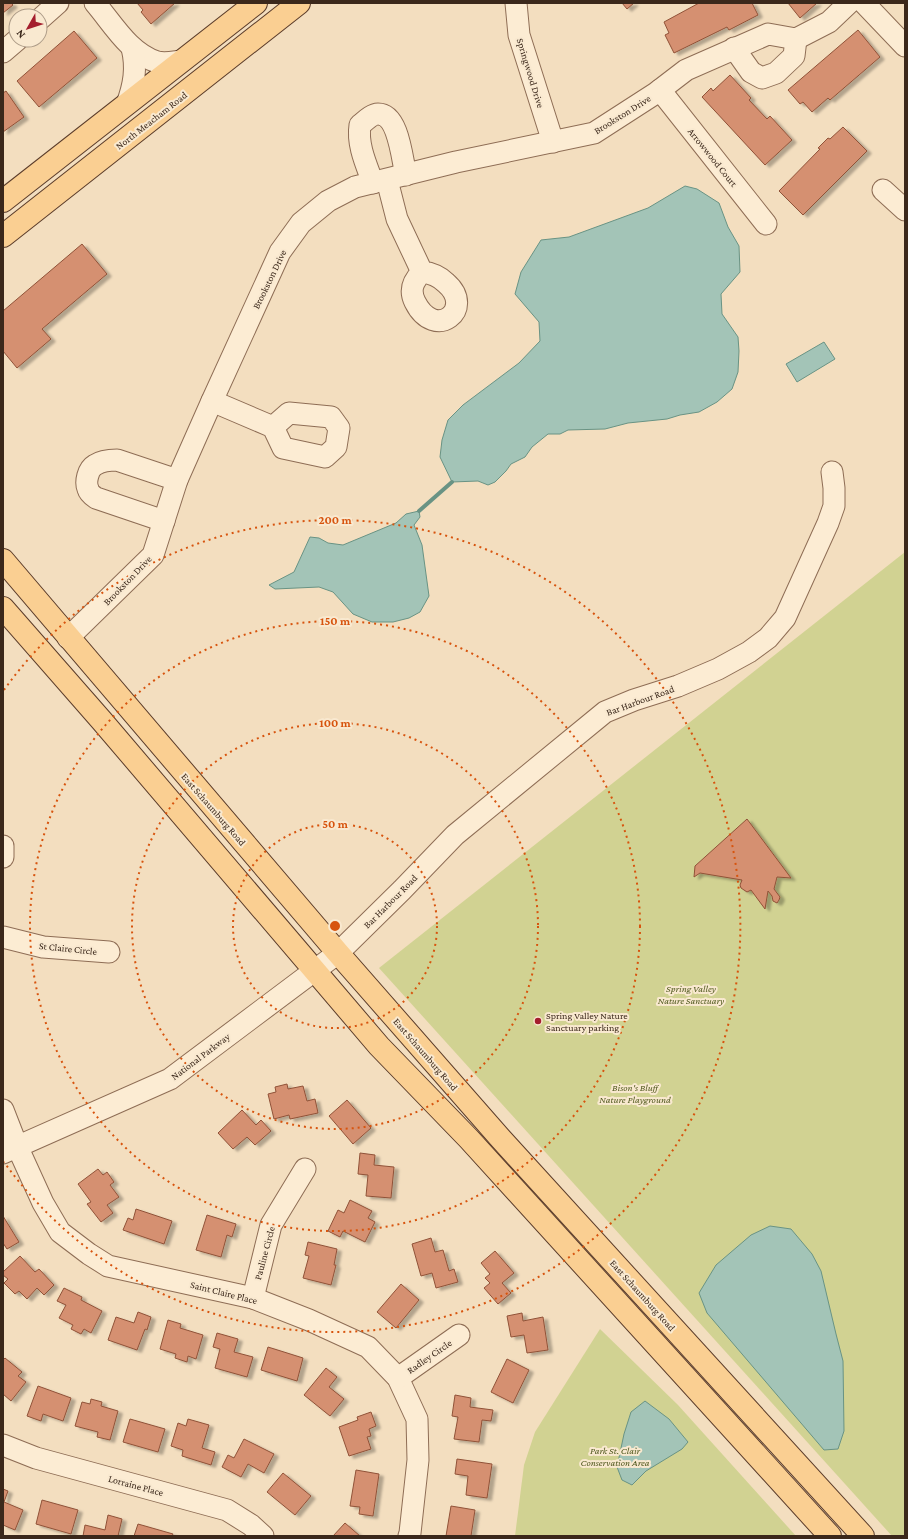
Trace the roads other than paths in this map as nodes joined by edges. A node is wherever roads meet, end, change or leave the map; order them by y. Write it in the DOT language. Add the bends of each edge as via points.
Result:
graph roads {
  1 [pos="58,3"];
  2 [pos="96,3"];
  3 [pos="256,3"];
  4 [pos="299,3"];
  5 [pos="516,3"];
  6 [pos="849,3"];
  7 [pos="864,3"];
  8 [pos="48,12"];
  9 [pos="796,39"];
  10 [pos="905,46"];
  11 [pos="132,48"];
  12 [pos="734,48"];
  13 [pos="182,61"];
  14 [pos="660,90"];
  15 [pos="127,104"];
  16 [pos="553,142"];
  17 [pos="388,179"];
  18 [pos="883,190"];
  19 [pos="3,201"];
  20 [pos="905,210"];
  21 [pos="766,224"];
  22 [pos="3,236"];
  23 [pos="422,272"];
  24 [pos="212,401"];
  25 [pos="273,427"];
  26 [pos="832,472"];
  27 [pos="177,480"];
  28 [pos="164,521"];
  29 [pos="3,560"];
  30 [pos="3,608"];
  31 [pos="68,638"];
  32 [pos="3,846"];
  33 [pos="3,857"];
  34 [pos="3,937"];
  35 [pos="109,952"];
  36 [pos="338,953"];
  37 [pos="314,971"];
  38 [pos="3,1110"];
  39 [pos="10,1150"];
  40 [pos="305,1169"];
  41 [pos="253,1298"];
  42 [pos="459,1335"];
  43 [pos="398,1378"];
  44 [pos="3,1445"];
  45 [pos="264,1536"];
  46 [pos="409,1536"];
  47 [pos="830,1536"];
  48 [pos="863,1536"];
  1 -- 8 [label="street"];
  2 -- 11 [label="street"];
  3 -- 13 [label="main road"];
  4 -- 22 [label="main road, North Meacham Road"];
  5 -- 16 [label="street, Springwood Drive" via="519,35"];
  6 -- 9 [label="street" via="829,22"];
  7 -- 10 [label="street"];
  9 -- 12 [label="street, Brookston Drive" via="768,34"];
  9 -- 12 [label="street" via="794,56 776,73 762,78 751,72"];
  11 -- 13 [label="street" via="157,62"];
  11 -- 15 [label="street" via="136,63"];
  12 -- 14 [label="street, Brookston Drive" via="686,70"];
  13 -- 15 [label="main road"];
  14 -- 16 [label="street, Brookston Drive" via="594,133"];
  14 -- 21 [label="street, Arrowwood Court"];
  15 -- 19 [label="main road"];
  16 -- 17 [label="street, Brookston Drive"];
  17 -- 23 [label="street" via="397,219"];
  17 -- 24 [label="street, Brookston Drive" via="355,187 328,201 301,223 280,252"];
  18 -- 20 [label="street"];
  24 -- 25 [label="street"];
  24 -- 27 [label="street, Brookston Drive"];
  26 -- 36 [label="street, Bar Harbour Road" via="834,506 828,523 785,618 768,638 718,669 605,712 455,835"];
  27 -- 28 [label="street, Brookston Drive"];
  27 -- 28 [label="street" via="117,460 107,460 94,465 86,482 88,490 96,498"];
  28 -- 31 [label="street, Brookston Drive" via="153,555"];
  29 -- 31 [label="main road, East Schaumburg Road"];
  30 -- 37 [label="main road"];
  31 -- 36 [label="main road, East Schaumburg Road"];
  32 -- 33 [label="street"];
  34 -- 35 [label="street, St Claire Circle" via="43,947"];
  36 -- 37 [label="street, National Parkway"];
  36 -- 48 [label="main road, East Schaumburg Road" via="501,1139"];
  37 -- 39 [label="street, National Parkway" via="170,1079"];
  37 -- 47 [label="main road" via="379,1046 478,1150"];
  38 -- 39 [label="street, Saint Claire Place"];
  39 -- 41 [label="street, Saint Claire Place" via="60,1232 108,1266"];
  40 -- 41 [label="street, Pauline Circle" via="271,1225"];
  41 -- 43 [label="street, Saint Claire Place" via="368,1347"];
  42 -- 43 [label="street, Radley Circle"];
  43 -- 46 [label="street, Saint Claire Place" via="417,1419 418,1460"];
  44 -- 45 [label="street, Lorraine Place" via="36,1458 227,1510"];
}
